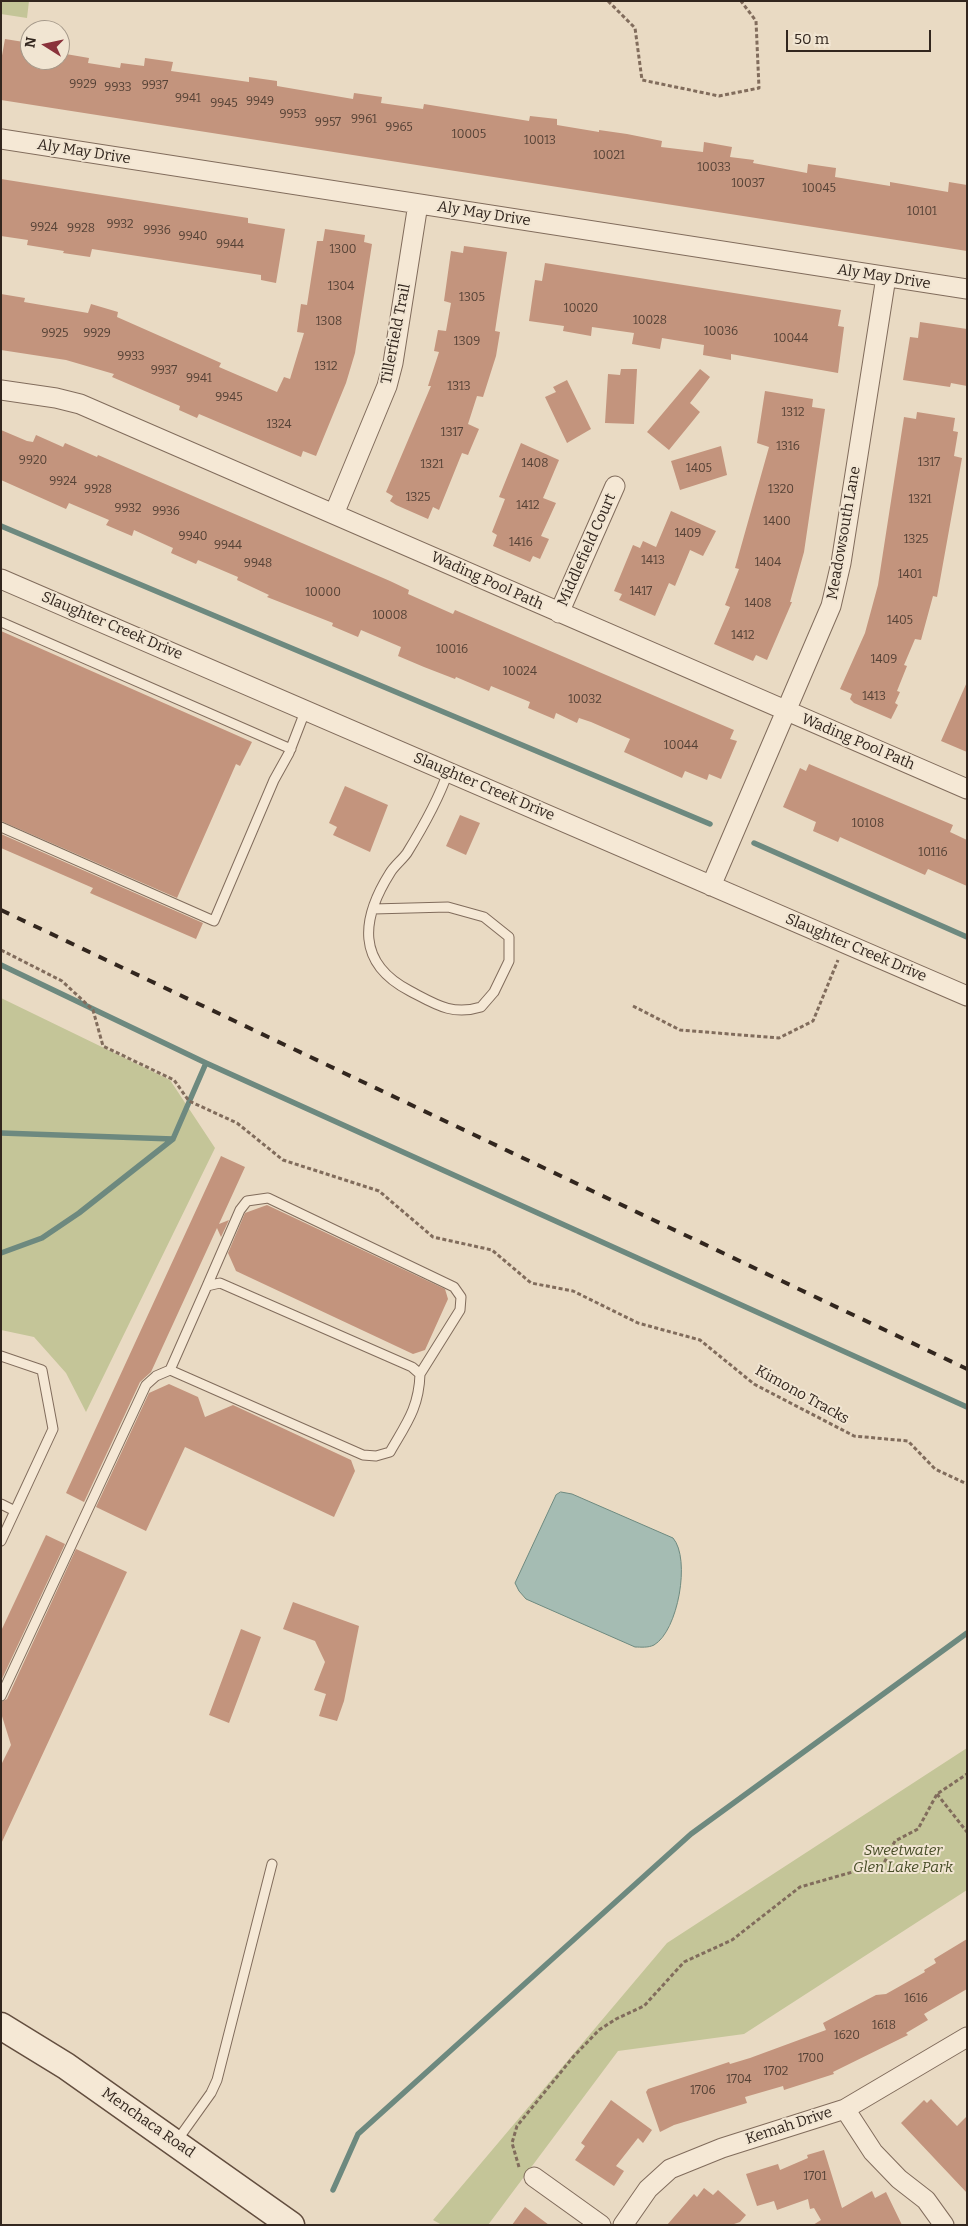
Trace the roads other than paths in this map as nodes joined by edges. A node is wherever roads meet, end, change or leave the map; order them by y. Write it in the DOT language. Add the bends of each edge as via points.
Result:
graph roads {
  1 [pos="1,139"];
  2 [pos="418,204"];
  3 [pos="886,277"];
  4 [pos="967,289"];
  5 [pos="1,390"];
  6 [pos="616,486"];
  7 [pos="334,514"];
  8 [pos="1,579"];
  9 [pos="560,613"];
  10 [pos="1,622"];
  11 [pos="306,709"];
  12 [pos="787,712"];
  13 [pos="291,749"];
  14 [pos="448,772"];
  15 [pos="967,789"];
  16 [pos="1,827"];
  17 [pos="711,886"];
  18 [pos="373,908"];
  19 [pos="967,996"];
  20 [pos="207,1286"];
  21 [pos="1,1356"];
  22 [pos="170,1370"];
  23 [pos="420,1374"];
  24 [pos="1,1504"];
  25 [pos="15,1510"];
  26 [pos="1,1541"];
  27 [pos="1,1696"];
  28 [pos="272,1864"];
  29 [pos="1,2026"];
  30 [pos="967,2037"];
  31 [pos="845,2108"];
  32 [pos="176,2142"];
  33 [pos="528,2175"];
  34 [pos="291,2225"];
  35 [pos="601,2225"];
  36 [pos="623,2225"];
  37 [pos="944,2225"];
  1 -- 2 [label="street, Aly May Drive"];
  2 -- 3 [label="street, Aly May Drive"];
  2 -- 7 [label="street, Tillerfield Trail" via="389,378"];
  3 -- 4 [label="street, Aly May Drive"];
  3 -- 12 [label="street, Meadowsouth Lane" via="837,585 823,629"];
  5 -- 7 [label="street, Wading Pool Path" via="80,404"];
  6 -- 9 [label="street, Middlefield Court"];
  7 -- 9 [label="street, Wading Pool Path"];
  8 -- 11 [label="street, Slaughter Creek Drive"];
  9 -- 12 [label="street, Wading Pool Path"];
  10 -- 13 [label="lane"];
  11 -- 13 [label="lane"];
  11 -- 14 [label="street, Slaughter Creek Drive"];
  12 -- 15 [label="street, Wading Pool Path"];
  12 -- 17 [label="street, Meadowsouth Lane"];
  13 -- 16 [label="lane" via="274,780 214,921"];
  14 -- 17 [label="street, Slaughter Creek Drive"];
  14 -- 18 [label="lane" via="439,798 406,855 390,873"];
  17 -- 19 [label="street, Slaughter Creek Drive"];
  18 -- 18 [label="lane" via="367,939 373,956 404,988 453,1012 481,1007 494,992 509,962 509,937 484,917 448,907"];
  20 -- 22 [label="lane"];
  20 -- 23 [label="lane" via="220,1283 412,1367"];
  20 -- 23 [label="lane" via="240,1210 248,1201 268,1198 454,1287 461,1297 460,1310"];
  21 -- 25 [label="lane" via="42,1370 53,1429"];
  22 -- 23 [label="lane" via="363,1455 376,1456 390,1452 416,1407"];
  22 -- 27 [label="lane" via="146,1385"];
  24 -- 25 [label="lane"];
  25 -- 26 [label="lane"];
  28 -- 32 [label="lane" via="217,2080"];
  29 -- 32 [label="main road, Menchaca Road" via="66,2066"];
  30 -- 31 [label="street, Kemah Drive"];
  31 -- 36 [label="street, Kemah Drive" via="722,2148 670,2169 648,2189"];
  31 -- 37 [label="street" via="873,2152 900,2180 926,2200"];
  32 -- 34 [label="main road, Menchaca Road"];
  33 -- 35 [label="street"];
}
